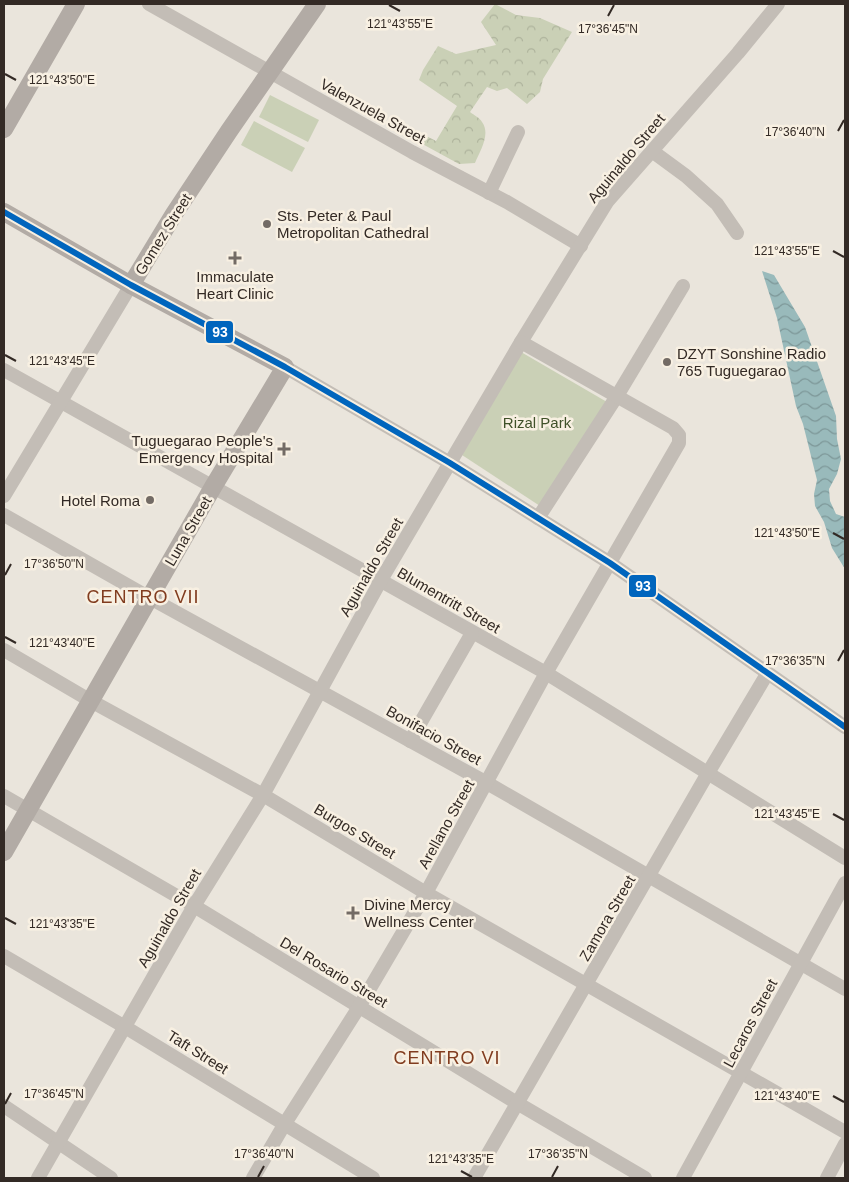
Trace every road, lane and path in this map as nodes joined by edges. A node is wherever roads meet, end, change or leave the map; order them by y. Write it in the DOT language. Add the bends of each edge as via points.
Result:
graph roads {
  1 [pos="76,4"];
  2 [pos="148,4"];
  3 [pos="317,4"];
  4 [pos="778,4"];
  5 [pos="270,72"];
  6 [pos="4,129"];
  7 [pos="518,132"];
  8 [pos="652,151"];
  9 [pos="489,193"];
  10 [pos="4,212"];
  11 [pos="737,232"];
  12 [pos="581,246"];
  13 [pos="131,285"];
  14 [pos="683,286"];
  15 [pos="521,342"];
  16 [pos="285,367"];
  17 [pos="4,370"];
  18 [pos="617,396"];
  19 [pos="61,401"];
  20 [pos="450,463"];
  21 [pos="213,487"];
  22 [pos="4,496"];
  23 [pos="4,514"];
  24 [pos="538,518"];
  25 [pos="610,563"];
  26 [pos="381,580"];
  27 [pos="150,598"];
  28 [pos="472,633"];
  29 [pos="4,650"];
  30 [pos="546,673"];
  31 [pos="767,674"];
  32 [pos="319,690"];
  33 [pos="91,701"];
  34 [pos="845,727"];
  35 [pos="410,741"];
  36 [pos="708,773"];
  37 [pos="487,783"];
  38 [pos="263,795"];
  39 [pos="4,796"];
  40 [pos="28,811"];
  41 [pos="4,852"];
  42 [pos="845,858"];
  43 [pos="650,876"];
  44 [pos="845,883"];
  45 [pos="426,893"];
  46 [pos="194,906"];
  47 [pos="4,956"];
  48 [pos="800,963"];
  49 [pos="587,984"];
  50 [pos="845,989"];
  51 [pos="359,1007"];
  52 [pos="125,1027"];
  53 [pos="742,1073"];
  54 [pos="517,1103"];
  55 [pos="4,1106"];
  56 [pos="284,1125"];
  57 [pos="845,1132"];
  58 [pos="58,1142"];
  59 [pos="845,1144"];
  60 [pos="38,1178"];
  61 [pos="111,1178"];
  62 [pos="252,1178"];
  63 [pos="373,1178"];
  64 [pos="474,1178"];
  65 [pos="645,1178"];
  66 [pos="684,1178"];
  67 [pos="827,1178"];
  1 -- 6 [label="main road"];
  2 -- 5 [label="street, Valenzuela Street"];
  3 -- 5 [label="main road, Gomez Street"];
  4 -- 8 [label="street, Aguinaldo Street"];
  5 -- 9 [label="street, Valenzuela Street"];
  5 -- 13 [label="main road, Gomez Street" via="212,156"];
  7 -- 9 [label="street"];
  8 -- 11 [label="street" via="716,204"];
  8 -- 12 [label="street, Aguinaldo Street" via="607,202"];
  9 -- 12 [label="street, Valenzuela Street"];
  10 -- 13 [label="main road"];
  12 -- 15 [label="street, Aguinaldo Street"];
  13 -- 16 [label="main road"];
  13 -- 19 [label="street, Gomez Street"];
  14 -- 18 [label="street"];
  15 -- 18 [label="street"];
  15 -- 20 [label="street, Aguinaldo Street"];
  16 -- 20 [label="street"];
  16 -- 21 [label="main road, Luna Street"];
  17 -- 19 [label="street, Blumentritt Street"];
  18 -- 24 [label="street"];
  18 -- 25 [label="street, Arellano Street" via="673,428 679,435 679,443"];
  19 -- 21 [label="street, Blumentritt Street"];
  19 -- 22 [label="street, Gomez Street"];
  20 -- 24 [label="street"];
  20 -- 26 [label="street, Aguinaldo Street"];
  21 -- 26 [label="street, Blumentritt Street"];
  21 -- 27 [label="main road, Luna Street"];
  23 -- 27 [label="street, Bonifacio Street"];
  24 -- 25 [label="street"];
  25 -- 30 [label="street, Arellano Street"];
  25 -- 31 [label="street"];
  26 -- 28 [label="street, Blumentritt Street"];
  26 -- 32 [label="street, Aguinaldo Street"];
  27 -- 32 [label="street, Bonifacio Street"];
  27 -- 33 [label="main road, Luna Street"];
  28 -- 30 [label="street, Blumentritt Street"];
  28 -- 35 [label="street"];
  29 -- 33 [label="street, Burgos Street"];
  30 -- 36 [label="street, Blumentritt Street"];
  30 -- 37 [label="street, Arellano Street"];
  31 -- 34 [label="street"];
  31 -- 36 [label="street, Zamora Street"];
  32 -- 35 [label="street, Bonifacio Street"];
  32 -- 38 [label="street, Aguinaldo Street"];
  33 -- 38 [label="street, Burgos Street"];
  33 -- 40 [label="main road, Luna Street"];
  35 -- 37 [label="street, Bonifacio Street"];
  36 -- 42 [label="street, Blumentritt Street"];
  36 -- 43 [label="street, Zamora Street"];
  37 -- 43 [label="street, Bonifacio Street"];
  37 -- 45 [label="street, Arellano Street"];
  38 -- 45 [label="street, Burgos Street"];
  38 -- 46 [label="street, Aguinaldo Street"];
  39 -- 40 [label="street, Del Rosario Street"];
  40 -- 41 [label="main road, Luna Street"];
  40 -- 46 [label="street, Del Rosario Street"];
  43 -- 48 [label="street, Bonifacio Street"];
  43 -- 49 [label="street, Zamora Street"];
  44 -- 48 [label="street, Lecaros Street"];
  45 -- 49 [label="street, Burgos Street"];
  45 -- 51 [label="street, Arellano Street"];
  46 -- 51 [label="street, Del Rosario Street"];
  46 -- 52 [label="street, Aguinaldo Street"];
  47 -- 52 [label="street, Taft Street"];
  48 -- 50 [label="street, Bonifacio Street"];
  48 -- 53 [label="street, Lecaros Street"];
  49 -- 53 [label="street, Burgos Street"];
  49 -- 54 [label="street, Zamora Street"];
  51 -- 54 [label="street, Del Rosario Street"];
  51 -- 56 [label="street, Arellano Street"];
  52 -- 56 [label="street, Taft Street"];
  52 -- 58 [label="street, Aguinaldo Street"];
  53 -- 57 [label="street, Burgos Street"];
  53 -- 66 [label="street, Lecaros Street"];
  54 -- 64 [label="street, Zamora Street"];
  54 -- 65 [label="street, Del Rosario Street"];
  55 -- 58 [label="street"];
  56 -- 62 [label="street, Arellano Street"];
  56 -- 63 [label="street, Taft Street"];
  58 -- 60 [label="street, Aguinaldo Street"];
  58 -- 61 [label="street"];
  59 -- 67 [label="street"];
}
